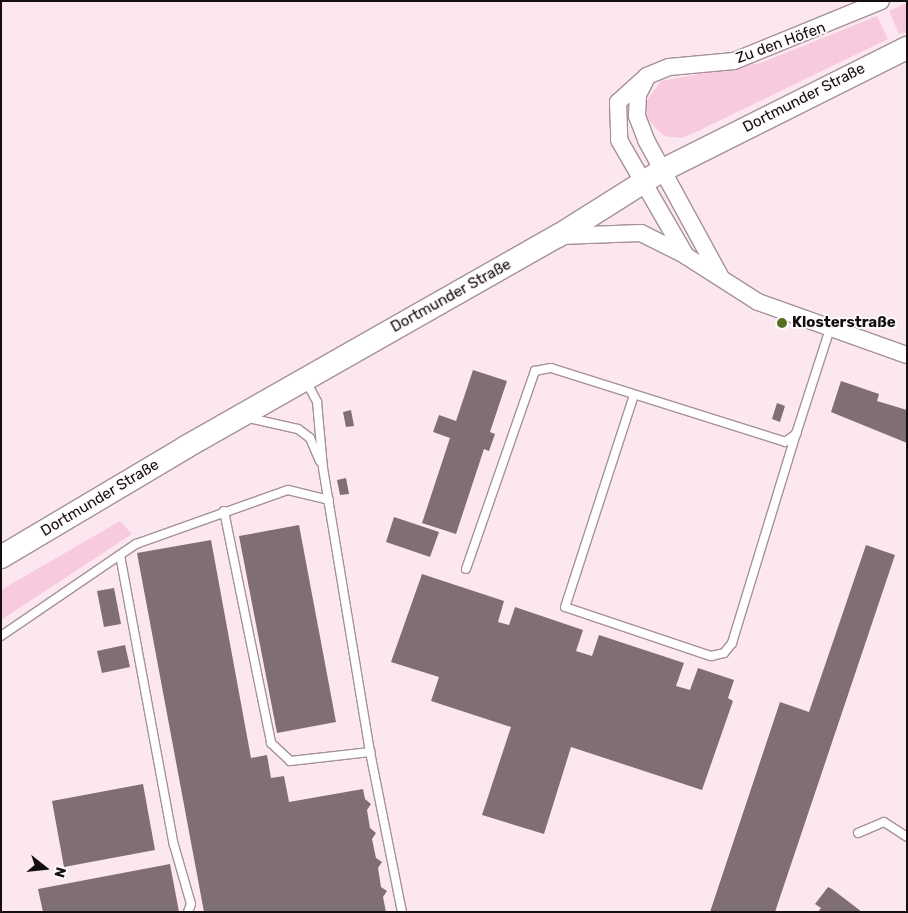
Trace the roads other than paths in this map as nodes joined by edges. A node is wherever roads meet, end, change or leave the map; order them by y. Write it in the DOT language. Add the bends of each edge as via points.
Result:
graph roads {
  1 [pos="881,1"];
  2 [pos="907,48"];
  3 [pos="647,76"];
  4 [pos="663,170"];
  5 [pos="644,182"];
  6 [pos="558,236"];
  7 [pos="686,256"];
  8 [pos="720,276"];
  9 [pos="830,329"];
  10 [pos="907,355"];
  11 [pos="305,379"];
  12 [pos="634,395"];
  13 [pos="237,418"];
  14 [pos="796,434"];
  15 [pos="323,468"];
  16 [pos="329,500"];
  17 [pos="224,511"];
  18 [pos="120,555"];
  19 [pos="1,557"];
  20 [pos="466,569"];
  21 [pos="1,636"];
  22 [pos="370,752"];
  23 [pos="858,833"];
  24 [pos="907,837"];
  25 [pos="188,912"];
  26 [pos="402,912"];
  1 -- 3 [label="street, Zu den Höfen" via="842,20 734,61 669,67"];
  2 -- 4 [label="main road, Dortmunder Straße"];
  3 -- 4 [label="street" via="638,96 637,116"];
  3 -- 5 [label="street, Zu den Höfen" via="618,102 620,140"];
  4 -- 5 [label="main road, Dortmunder Straße"];
  4 -- 8 [label="street"];
  5 -- 6 [label="main road, Dortmunder Straße"];
  5 -- 7 [label="street"];
  6 -- 7 [label="street" via="641,233"];
  6 -- 11 [label="main road, Dortmunder Straße"];
  7 -- 8 [label="street"];
  8 -- 9 [label="street" via="758,302"];
  9 -- 10 [label="street"];
  9 -- 14 [label="lane"];
  11 -- 13 [label="main road, Dortmunder Straße"];
  11 -- 15 [label="lane" via="317,402"];
  12 -- 14 [label="lane" via="776,441 784,442"];
  12 -- 14 [label="lane" via="565,607 711,656 724,653 732,643"];
  12 -- 20 [label="lane" via="551,368 535,371"];
  13 -- 15 [label="lane" via="298,429 310,438"];
  13 -- 19 [label="main road, Dortmunder Straße"];
  15 -- 16 [label="lane"];
  16 -- 17 [label="lane" via="288,490"];
  16 -- 22 [label="lane"];
  17 -- 18 [label="lane" via="136,544"];
  17 -- 22 [label="lane" via="271,743 290,761"];
  18 -- 21 [label="lane"];
  18 -- 25 [label="lane" via="174,845 191,904"];
  22 -- 26 [label="lane"];
  23 -- 24 [label="lane" via="884,822"];
}
